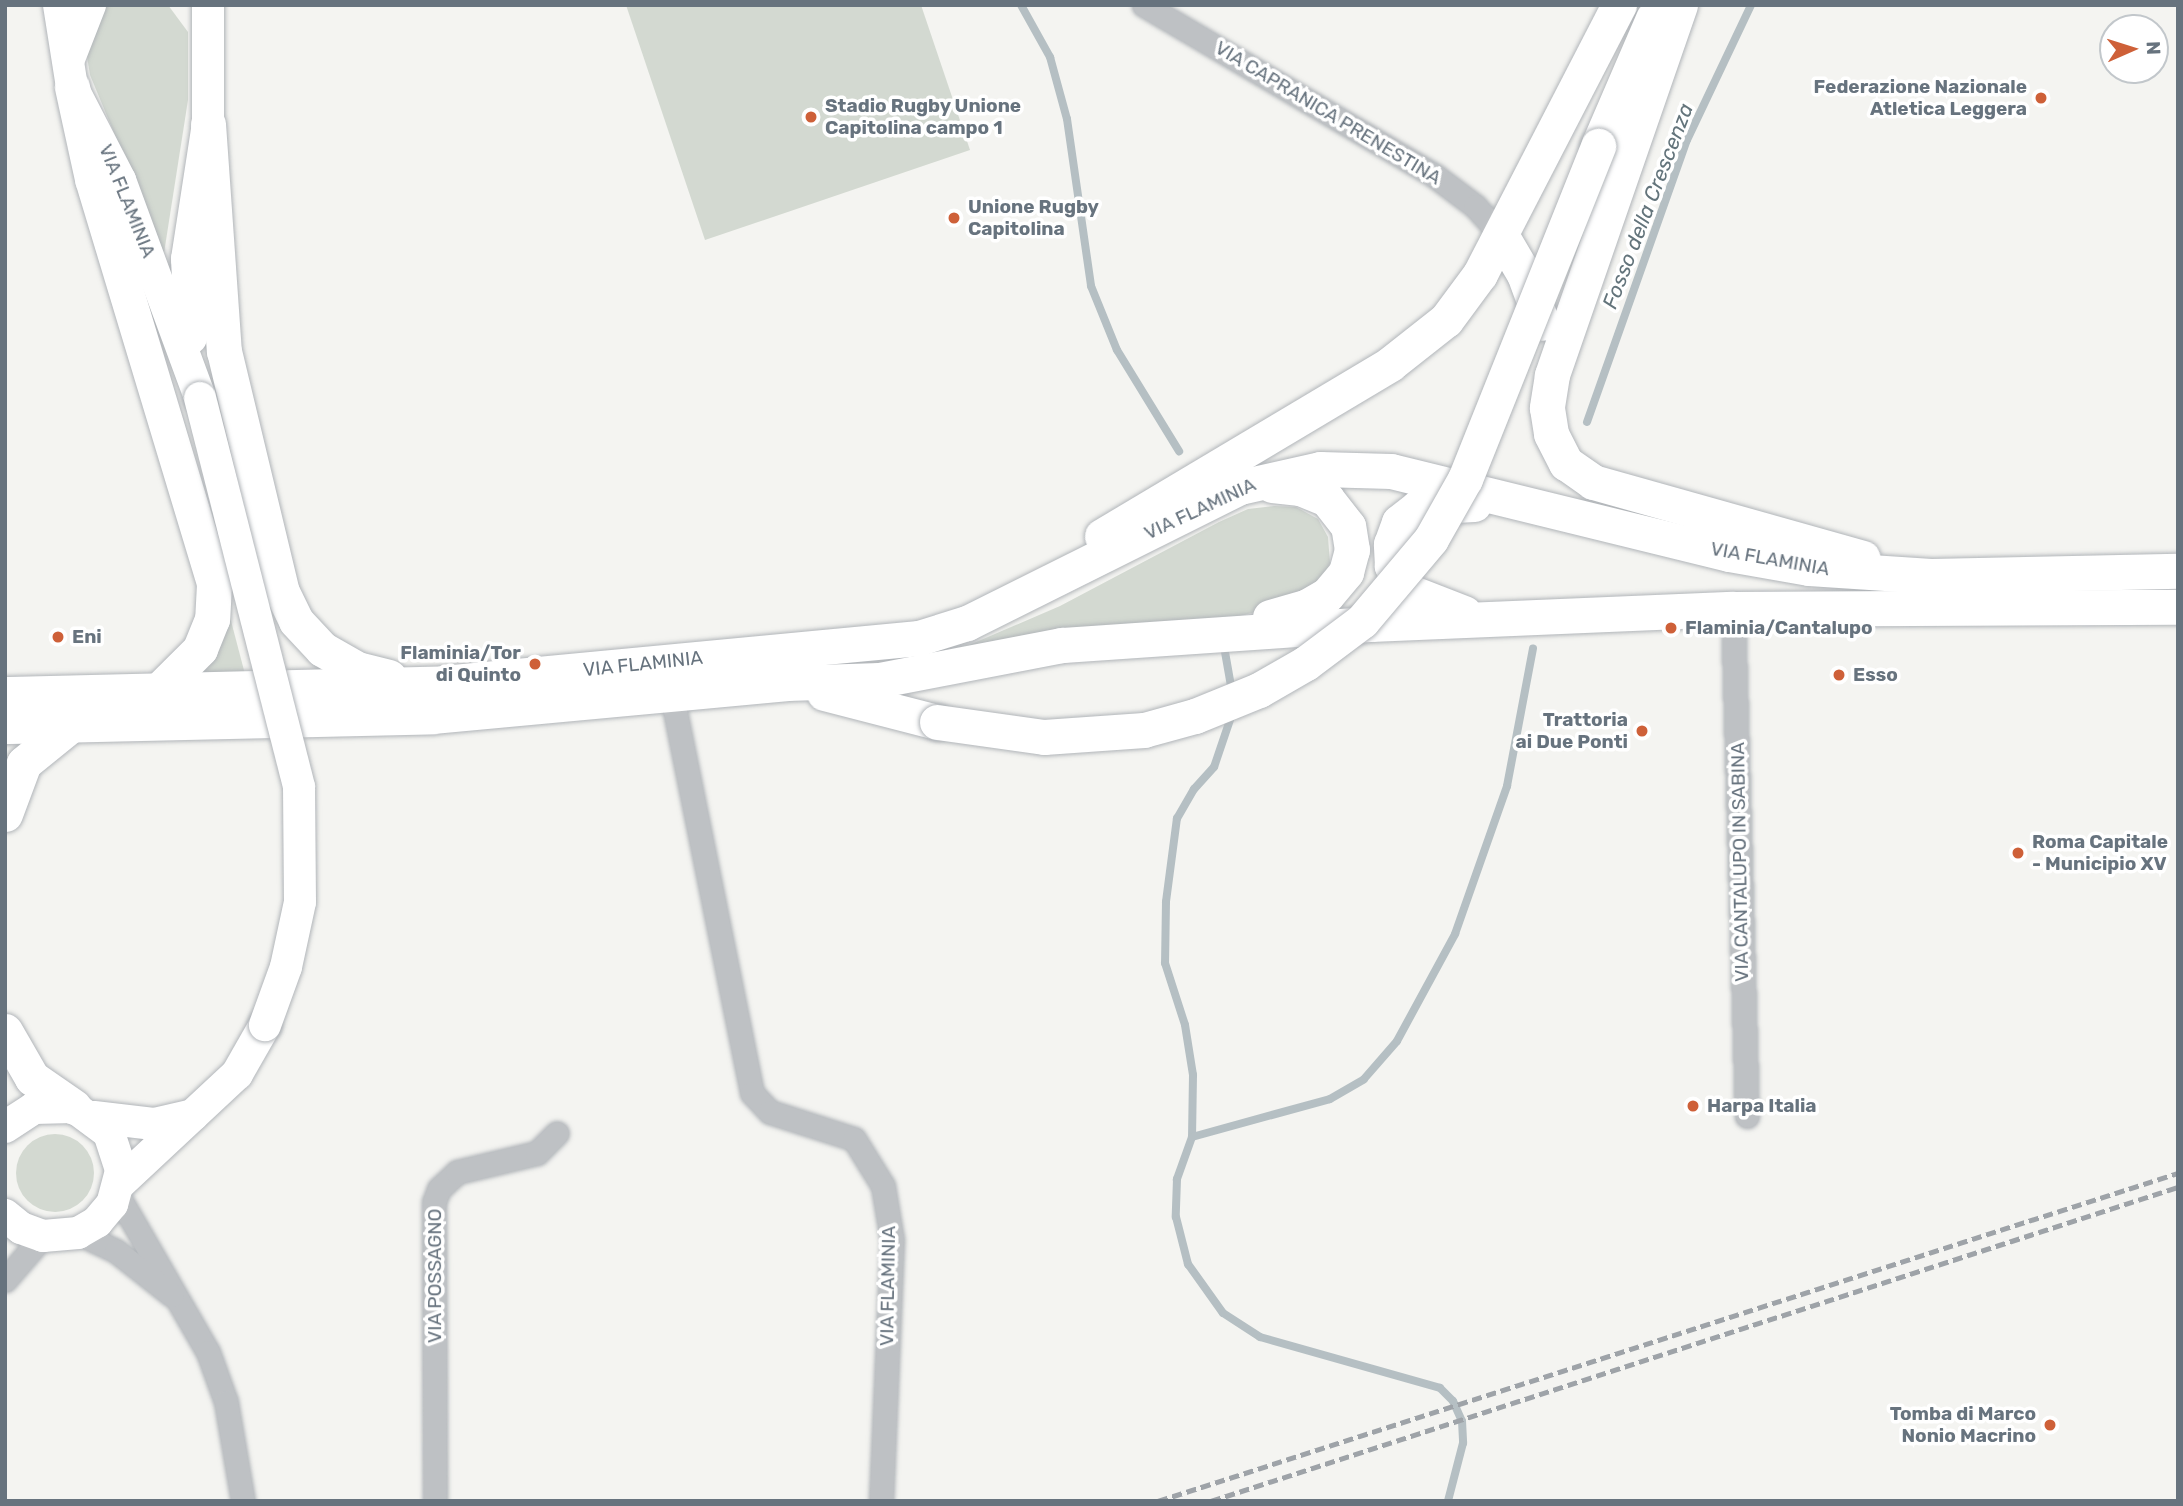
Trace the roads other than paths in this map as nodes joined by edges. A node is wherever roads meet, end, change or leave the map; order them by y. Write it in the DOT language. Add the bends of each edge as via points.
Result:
graph roads {
  1 [pos="59,5"];
  2 [pos="90,5"];
  3 [pos="192,5"];
  4 [pos="1144,5"];
  5 [pos="1619,5"];
  6 [pos="1660,5"];
  7 [pos="1680,5"];
  8 [pos="209,20"];
  9 [pos="70,75"];
  10 [pos="208,124"];
  11 [pos="1500,235"];
  12 [pos="1552,375"];
  13 [pos="200,398"];
  14 [pos="1240,487"];
  15 [pos="1520,504"];
  16 [pos="1071,571"];
  17 [pos="2178,571"];
  18 [pos="1931,576"];
  19 [pos="2178,607"];
  20 [pos="1733,609"];
  21 [pos="1483,620"];
  22 [pos="1228,633"];
  23 [pos="787,683"];
  24 [pos="420,684"];
  25 [pos="158,691"];
  26 [pos="5,694"];
  27 [pos="672,696"];
  28 [pos="72,724"];
  29 [pos="5,726"];
  30 [pos="5,814"];
  31 [pos="5,1031"];
  32 [pos="84,1112"];
  33 [pos="194,1115"];
  34 [pos="1747,1116"];
  35 [pos="5,1127"];
  36 [pos="557,1133"];
  37 [pos="118,1188"];
  38 [pos="5,1215"];
  39 [pos="78,1233"];
  40 [pos="43,1236"];
  41 [pos="5,1280"];
  42 [pos="182,1304"];
  43 [pos="243,1501"];
  44 [pos="435,1501"];
  45 [pos="881,1501"];
  1 -- 9 [label="street, VIA FLAMINIA"];
  2 -- 9 [label="street"];
  3 -- 8 [label="street"];
  4 -- 11 [label="street, VIA CAPRANICA PRENESTINA" via="1435,176 1475,206"];
  5 -- 11 [label="main road"];
  6 -- 23 [label="main road, bridge" via="1598,146 1465,480 1420,554 1362,621 1307,663 1259,690 1195,716 1144,730 1044,737 937,722"];
  7 -- 12 [label="main road"];
  8 -- 10 [label="street, VIA FLAMINIA"];
  9 -- 13 [label="street, VIA FLAMINIA" via="120,180"];
  9 -- 25 [label="main road" via="92,179 214,584 212,619 200,649"];
  10 -- 13 [label="street, VIA FLAMINIA" via="188,238 186,281"];
  10 -- 24 [label="main road" via="224,351 287,603 312,640 346,665"];
  11 -- 12 [label="main road" via="1531,292"];
  11 -- 16 [label="main road" via="1467,295 1427,337 1376,373 1134,513 1101,536"];
  12 -- 18 [label="main road" via="1551,434 1566,463 1593,482"];
  13 -- 33 [label="street, VIA FLAMINIA, bridge" via="299,787 300,902 286,967 265,1025 237,1073"];
  14 -- 15 [label="main road, VIA FLAMINIA" via="1307,470 1372,469"];
  14 -- 16 [label="main road, VIA FLAMINIA"];
  14 -- 22 [label="main road" via="1286,486 1315,492 1341,513 1352,550 1346,572 1321,600"];
  15 -- 18 [label="main road, VIA FLAMINIA" via="1783,565"];
  15 -- 21 [label="main road" via="1429,504 1408,513 1394,531 1392,566 1410,592"];
  16 -- 24 [label="main road, VIA FLAMINIA" via="967,624 919,638"];
  17 -- 18 [label="main road, VIA FLAMINIA"];
  19 -- 20 [label="main road, VIA FLAMINIA"];
  20 -- 21 [label="main road, VIA FLAMINIA"];
  20 -- 34 [label="street, VIA CANTALUPO IN SABINA"];
  21 -- 22 [label="main road, VIA FLAMINIA"];
  22 -- 23 [label="main road, VIA FLAMINIA" via="1062,645 880,680"];
  23 -- 27 [label="main road, VIA FLAMINIA"];
  24 -- 25 [label="main road, VIA FLAMINIA"];
  25 -- 26 [label="main road, VIA FLAMINIA"];
  27 -- 28 [label="main road, VIA FLAMINIA" via="432,716"];
  27 -- 45 [label="street, VIA FLAMINIA" via="752,1093 770,1112 854,1139 883,1186 892,1240"];
  28 -- 29 [label="main road, VIA FLAMINIA"];
  28 -- 30 [label="main road" via="24,764"];
  31 -- 32 [label="main road" via="32,1077"];
  32 -- 33 [label="street" via="154,1124"];
  32 -- 35 [label="street" via="34,1108"];
  32 -- 37 [label="street" via="114,1142"];
  33 -- 37 [label="street, VIA FLAMINIA"];
  36 -- 44 [label="street, VIA POSSAGNO" via="537,1153 457,1172 439,1189 434,1202"];
  37 -- 39 [label="street, VIA FLAMINIA" via="105,1214"];
  37 -- 42 [label="street"];
  38 -- 40 [label="street" via="21,1228"];
  39 -- 40 [label="street"];
  39 -- 42 [label="street" via="116,1251"];
  40 -- 41 [label="street"];
  42 -- 43 [label="street" via="208,1352 226,1402"];
}
